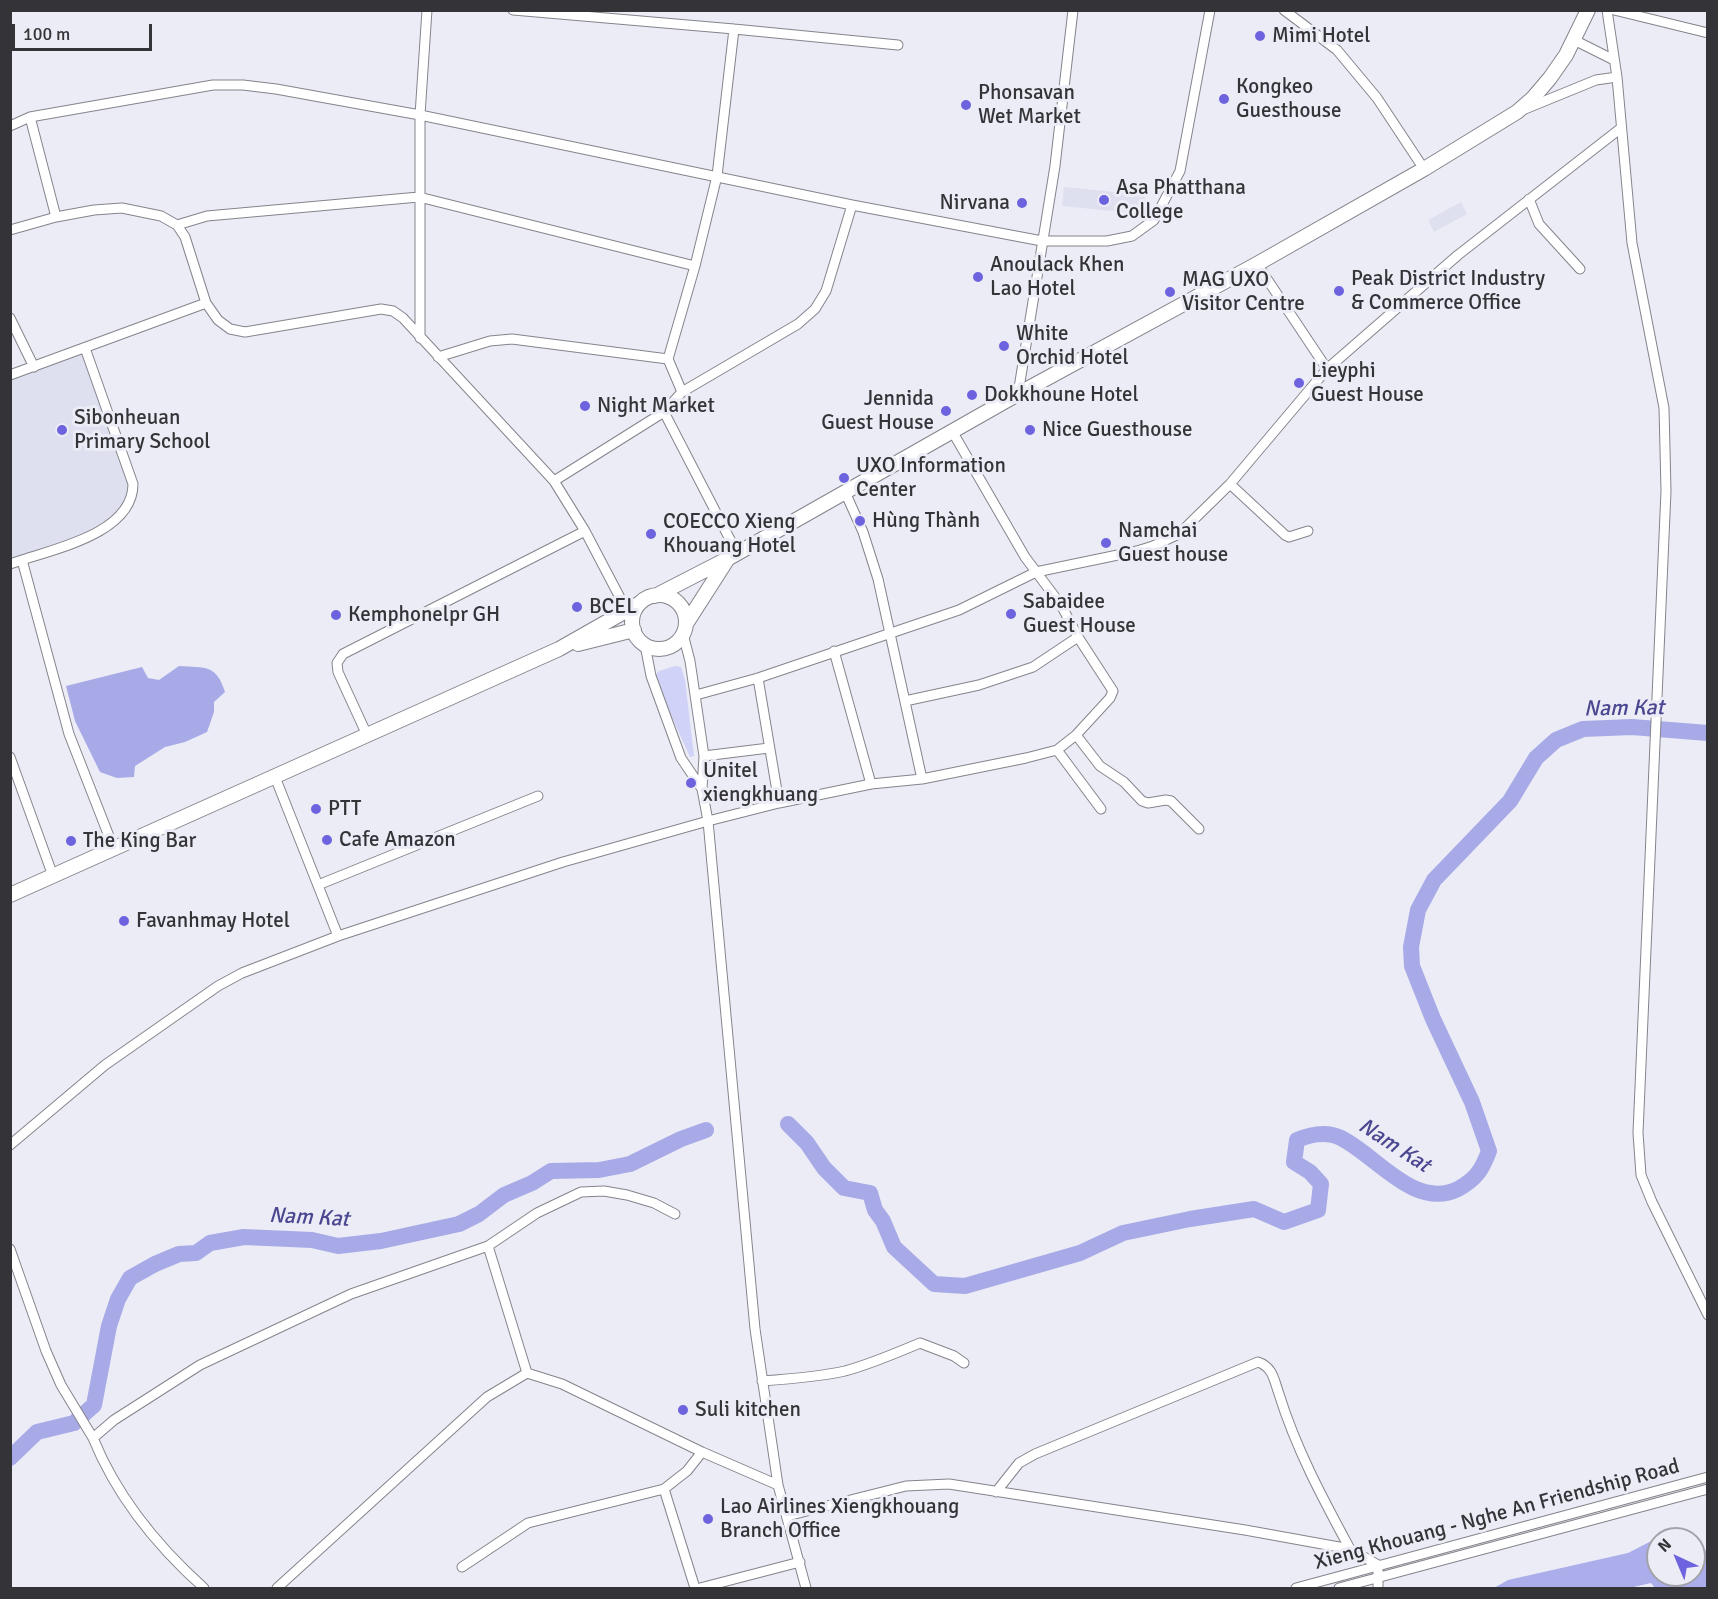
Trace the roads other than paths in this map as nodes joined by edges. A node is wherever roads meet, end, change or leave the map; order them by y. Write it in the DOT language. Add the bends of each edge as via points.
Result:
graph roads {
  1 [pos="427,10"];
  2 [pos="513,10"];
  3 [pos="1073,10"];
  4 [pos="1210,10"];
  5 [pos="1284,10"];
  6 [pos="1588,10"];
  7 [pos="1607,10"];
  8 [pos="1614,10"];
  9 [pos="734,29"];
  10 [pos="1707,33"];
  11 [pos="1574,40"];
  12 [pos="898,45"];
  13 [pos="1614,60"];
  14 [pos="1617,77"];
  15 [pos="1517,112"];
  16 [pos="420,115"];
  17 [pos="30,117"];
  18 [pos="10,126"];
  19 [pos="1621,128"];
  20 [pos="1424,169"];
  21 [pos="717,176"];
  22 [pos="419,197"];
  23 [pos="1528,199"];
  24 [pos="852,205"];
  25 [pos="56,218"];
  26 [pos="177,225"];
  27 [pos="10,230"];
  28 [pos="1042,241"];
  29 [pos="1257,264"];
  30 [pos="695,266"];
  31 [pos="1580,268"];
  32 [pos="206,303"];
  33 [pos="10,318"];
  34 [pos="420,338"];
  35 [pos="85,348"];
  36 [pos="438,357"];
  37 [pos="668,358"];
  38 [pos="34,367"];
  39 [pos="1327,369"];
  40 [pos="10,375"];
  41 [pos="682,392"];
  42 [pos="1018,394"];
  43 [pos="664,412"];
  44 [pos="952,431"];
  45 [pos="554,481"];
  46 [pos="1230,484"];
  47 [pos="845,492"];
  48 [pos="585,531"];
  49 [pos="1308,531"];
  50 [pos="733,556"];
  51 [pos="22,560"];
  52 [pos="10,564"];
  53 [pos="1036,572"];
  54 [pos="655,596"];
  55 [pos="640,603"];
  56 [pos="627,611"];
  57 [pos="685,629"];
  58 [pos="634,630"];
  59 [pos="889,634"];
  60 [pos="1078,637"];
  61 [pos="645,645"];
  62 [pos="559,649"];
  63 [pos="834,651"];
  64 [pos="758,678"];
  65 [pos="696,695"];
  66 [pos="906,701"];
  67 [pos="367,735"];
  68 [pos="1076,735"];
  69 [pos="769,747"];
  70 [pos="1057,750"];
  71 [pos="704,756"];
  72 [pos="10,757"];
  73 [pos="275,777"];
  74 [pos="922,779"];
  75 [pos="871,784"];
  76 [pos="702,789"];
  77 [pos="538,796"];
  78 [pos="779,802"];
  79 [pos="1101,809"];
  80 [pos="708,821"];
  81 [pos="1199,829"];
  82 [pos="114,849"];
  83 [pos="53,876"];
  84 [pos="318,885"];
  85 [pos="10,895"];
  86 [pos="338,936"];
  87 [pos="10,1145"];
  88 [pos="675,1214"];
  89 [pos="488,1246"];
  90 [pos="10,1249"];
  91 [pos="1707,1315"];
  92 [pos="964,1363"];
  93 [pos="527,1373"];
  94 [pos="762,1381"];
  95 [pos="93,1438"];
  96 [pos="702,1452"];
  97 [pos="1707,1477"];
  98 [pos="778,1485"];
  99 [pos="664,1489"];
  100 [pos="1707,1489"];
  101 [pos="996,1492"];
  102 [pos="787,1516"];
  103 [pos="1350,1549"];
  104 [pos="800,1562"];
  105 [pos="1378,1565"];
  106 [pos="462,1567"];
  107 [pos="1379,1578"];
  108 [pos="204,1588"];
  109 [pos="277,1588"];
  110 [pos="698,1588"];
  111 [pos="806,1588"];
  112 [pos="1296,1588"];
  113 [pos="1339,1588"];
  114 [pos="1378,1588"];
  1 -- 16 [label="street"];
  2 -- 9 [label="street"];
  3 -- 28 [label="street"];
  4 -- 28 [label="street" via="1180,171 1154,220 1132,236 1107,241"];
  5 -- 20 [label="street" via="1337,51 1377,98"];
  6 -- 11 [label="highway"];
  7 -- 13 [label="street"];
  8 -- 10 [label="street"];
  9 -- 12 [label="street"];
  9 -- 21 [label="street"];
  11 -- 13 [label="street"];
  11 -- 15 [label="highway" via="1550,78"];
  13 -- 14 [label="street"];
  14 -- 15 [label="street" via="1596,80"];
  14 -- 19 [label="street"];
  15 -- 20 [label="highway"];
  16 -- 17 [label="street" via="276,89 213,85"];
  16 -- 21 [label="street"];
  16 -- 22 [label="street"];
  17 -- 18 [label="street"];
  17 -- 25 [label="street"];
  19 -- 23 [label="street"];
  19 -- 91 [label="street" via="1632,243 1664,408 1666,490 1638,1133 1641,1175"];
  20 -- 29 [label="highway"];
  21 -- 24 [label="street"];
  21 -- 30 [label="street"];
  22 -- 26 [label="street" via="207,216"];
  22 -- 30 [label="street"];
  22 -- 34 [label="street"];
  23 -- 31 [label="street" via="1539,224"];
  23 -- 39 [label="street"];
  24 -- 28 [label="street"];
  24 -- 41 [label="street" via="826,291 815,309 798,324"];
  25 -- 26 [label="street" via="122,208 161,216"];
  25 -- 27 [label="street"];
  26 -- 32 [label="street" via="185,237"];
  28 -- 42 [label="street"];
  29 -- 39 [label="street"];
  29 -- 42 [label="highway"];
  30 -- 37 [label="street"];
  32 -- 34 [label="street" via="230,329 245,332 381,309 403,318"];
  32 -- 35 [label="street"];
  33 -- 38 [label="street"];
  34 -- 36 [label="street"];
  35 -- 38 [label="street"];
  35 -- 51 [label="street" via="134,484 134,495 129,507 91,537"];
  36 -- 37 [label="street" via="490,341 512,339"];
  36 -- 45 [label="street"];
  37 -- 41 [label="street"];
  38 -- 40 [label="street"];
  39 -- 46 [label="street"];
  41 -- 43 [label="street"];
  42 -- 44 [label="highway"];
  43 -- 45 [label="street"];
  43 -- 50 [label="street"];
  44 -- 47 [label="highway"];
  44 -- 53 [label="street"];
  45 -- 48 [label="street"];
  46 -- 49 [label="street" via="1286,535"];
  46 -- 53 [label="street" via="1179,534 1153,546"];
  47 -- 50 [label="highway"];
  47 -- 59 [label="street" via="878,579"];
  48 -- 56 [label="street"];
  48 -- 67 [label="street" via="343,654 337,663 338,672"];
  50 -- 54 [label="highway"];
  50 -- 57 [label="highway"];
  51 -- 52 [label="street"];
  51 -- 82 [label="street" via="69,734"];
  53 -- 59 [label="street" via="959,610"];
  53 -- 60 [label="street" via="1061,604"];
  54 -- 55 [label="highway"];
  54 -- 57 [label="highway" via="666,596 685,610"];
  55 -- 56 [label="highway"];
  55 -- 58 [label="highway" via="634,613"];
  56 -- 62 [label="highway"];
  57 -- 61 [label="highway" via="670,647 657,649"];
  57 -- 65 [label="street"];
  58 -- 61 [label="highway"];
  58 -- 62 [label="highway"];
  59 -- 63 [label="street"];
  59 -- 66 [label="street"];
  60 -- 66 [label="street" via="1033,667 979,686"];
  60 -- 68 [label="street" via="1113,691"];
  61 -- 76 [label="street" via="651,676 681,758"];
  62 -- 67 [label="highway"];
  63 -- 64 [label="street"];
  63 -- 75 [label="street"];
  64 -- 65 [label="street"];
  64 -- 69 [label="street"];
  65 -- 71 [label="street"];
  66 -- 74 [label="street"];
  67 -- 73 [label="highway"];
  68 -- 70 [label="street"];
  68 -- 81 [label="street" via="1100,766 1124,782 1142,801 1171,801"];
  69 -- 71 [label="street"];
  69 -- 78 [label="street"];
  70 -- 74 [label="street"];
  70 -- 79 [label="street"];
  71 -- 76 [label="street"];
  72 -- 83 [label="street"];
  73 -- 82 [label="highway"];
  73 -- 84 [label="street"];
  74 -- 75 [label="street"];
  75 -- 78 [label="street"];
  76 -- 80 [label="street"];
  77 -- 84 [label="street"];
  78 -- 80 [label="street"];
  80 -- 86 [label="street" via="562,862"];
  80 -- 94 [label="street"];
  82 -- 83 [label="highway"];
  83 -- 85 [label="highway"];
  84 -- 86 [label="street"];
  86 -- 87 [label="street" via="218,986 105,1065"];
  88 -- 89 [label="street" via="627,1195 581,1192 537,1213"];
  89 -- 93 [label="street"];
  89 -- 95 [label="street" via="351,1294 200,1365 114,1420"];
  90 -- 95 [label="street" via="46,1351"];
  92 -- 94 [label="street" via="920,1343 845,1371"];
  93 -- 96 [label="street" via="562,1384"];
  93 -- 109 [label="street" via="487,1397"];
  94 -- 98 [label="street"];
  95 -- 108 [label="street" via="143,1526"];
  96 -- 98 [label="street"];
  96 -- 99 [label="street" via="687,1471"];
  97 -- 105 [label="street, Xieng Khouang - Nghe An Friendship Road"];
  98 -- 102 [label="street"];
  99 -- 106 [label="street" via="528,1523"];
  99 -- 110 [label="street"];
  100 -- 107 [label="street, Xieng Khouang - Nghe An Friendship Road"];
  101 -- 102 [label="street" via="949,1484 906,1486"];
  101 -- 103 [label="street"];
  101 -- 103 [label="street" via="1019,1463 1035,1454 1258,1362 1271,1369 1302,1454"];
  102 -- 104 [label="street"];
  103 -- 105 [label="street"];
  104 -- 110 [label="street"];
  104 -- 111 [label="street"];
  105 -- 107 [label="street"];
  105 -- 112 [label="street, Xieng Khouang - Nghe An Friendship Road"];
  107 -- 113 [label="street, Xieng Khouang - Nghe An Friendship Road"];
  107 -- 114 [label="street"];
}
